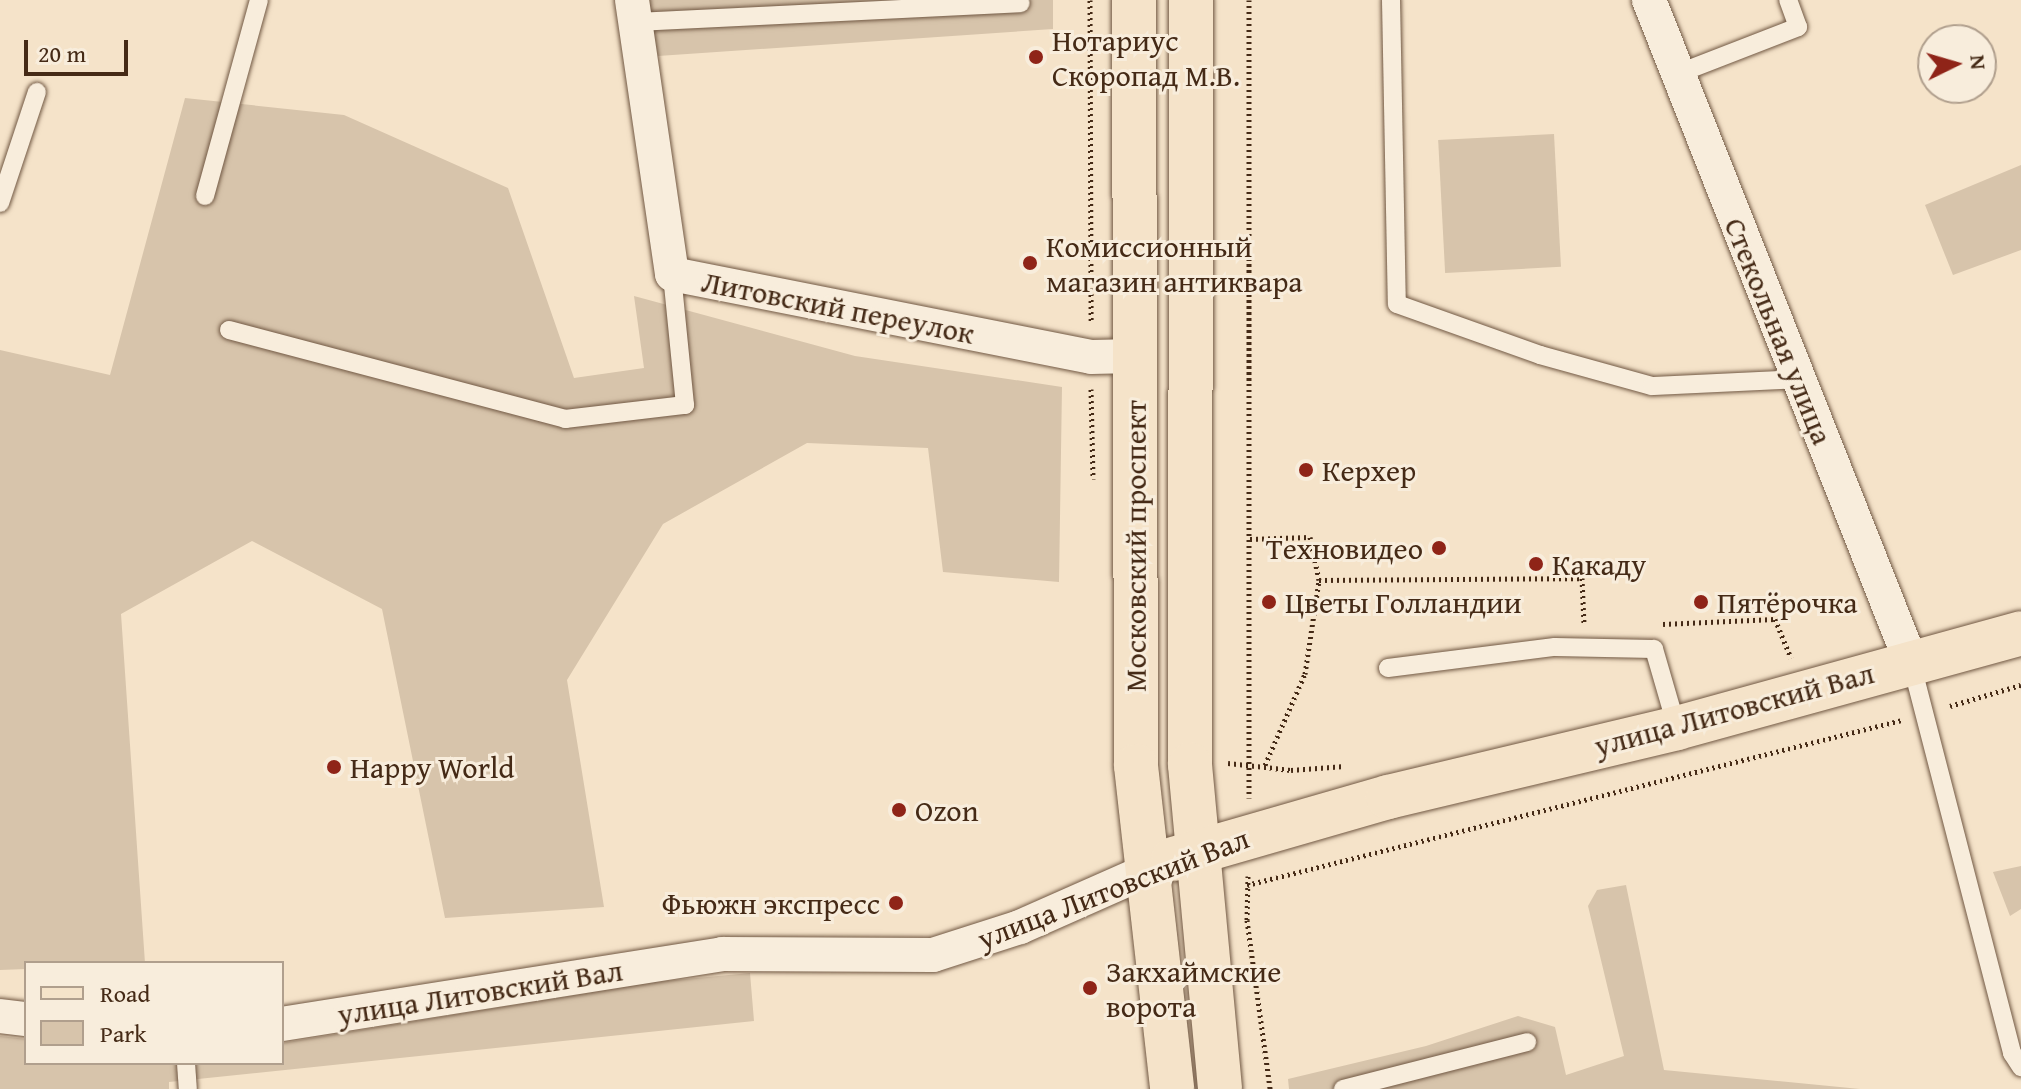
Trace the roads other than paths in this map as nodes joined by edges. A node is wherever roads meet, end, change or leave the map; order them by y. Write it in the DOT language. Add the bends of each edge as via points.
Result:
graph roads {
  1 [pos="259,0"];
  2 [pos="1134,0"];
  3 [pos="1191,0"];
  4 [pos="1391,0"];
  5 [pos="1649,0"];
  6 [pos="1788,0"];
  7 [pos="1021,3"];
  8 [pos="634,11"];
  9 [pos="1677,74"];
  10 [pos="37,92"];
  11 [pos="205,196"];
  12 [pos="0,203"];
  13 [pos="672,274"];
  14 [pos="229,330"];
  15 [pos="1135,356"];
  16 [pos="1798,379"];
  17 [pos="2021,633"];
  18 [pos="1911,662"];
  19 [pos="1388,668"];
  20 [pos="1677,728"];
  21 [pos="1198,849"];
  22 [pos="1151,869"];
  23 [pos="0,1016"];
  24 [pos="24,1019"];
  25 [pos="284,1024"];
  26 [pos="1527,1042"];
  27 [pos="186,1065"];
  28 [pos="2021,1067"];
  29 [pos="188,1089"];
  30 [pos="1172,1089"];
  31 [pos="1220,1089"];
  32 [pos="1343,1089"];
  1 -- 11 [label="lane"];
  2 -- 15 [label="main road, Московский проспект"];
  3 -- 21 [label="main road, Московский проспект" via="1190,765"];
  4 -- 16 [label="lane" via="1397,304 1540,355 1652,386"];
  5 -- 9 [label="street, Стекольная улица"];
  6 -- 9 [label="lane" via="1798,27"];
  7 -- 8 [label="lane"];
  8 -- 13 [label="street, Литовский переулок"];
  9 -- 16 [label="street, Стекольная улица"];
  10 -- 12 [label="lane"];
  13 -- 14 [label="lane" via="685,405 565,419"];
  13 -- 15 [label="street, Литовский переулок" via="1091,357"];
  15 -- 22 [label="main road, Московский проспект" via="1136,766"];
  16 -- 18 [label="street, Стекольная улица"];
  17 -- 18 [label="main road, улица Литовский Вал"];
  18 -- 20 [label="main road, улица Литовский Вал"];
  18 -- 28 [label="lane" via="2012,1053"];
  19 -- 20 [label="lane" via="1555,647 1654,649"];
  20 -- 21 [label="main road, улица Литовский Вал"];
  21 -- 22 [label="main road, улица Литовский Вал"];
  21 -- 31 [label="main road, Московский проспект"];
  22 -- 25 [label="street, улица Литовский Вал" via="1020,927 933,955 722,954"];
  22 -- 30 [label="main road, Московский проспект"];
  23 -- 24 [label="street"];
  26 -- 32 [label="lane"];
  27 -- 29 [label="lane"];
}
